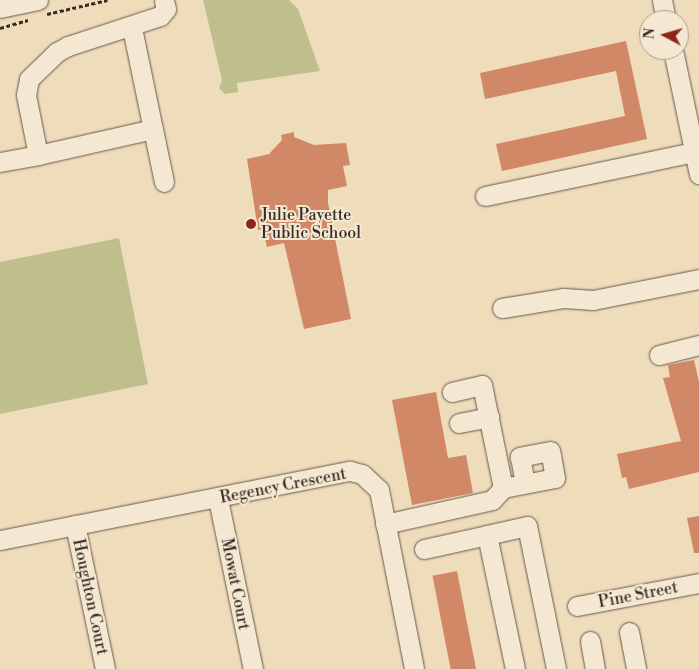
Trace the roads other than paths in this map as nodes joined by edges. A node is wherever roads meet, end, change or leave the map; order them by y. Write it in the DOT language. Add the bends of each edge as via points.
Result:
graph roads {
  1 [pos="164,0"];
  2 [pos="0,8"];
  3 [pos="38,11"];
  4 [pos="132,28"];
  5 [pos="674,60"];
  6 [pos="153,129"];
  7 [pos="694,152"];
  8 [pos="38,155"];
  9 [pos="0,162"];
  10 [pos="699,174"];
  11 [pos="164,182"];
  12 [pos="486,196"];
  13 [pos="699,279"];
  14 [pos="502,308"];
  15 [pos="699,345"];
  16 [pos="659,355"];
  17 [pos="452,392"];
  18 [pos="489,417"];
  19 [pos="459,423"];
  20 [pos="525,483"];
  21 [pos="503,488"];
  22 [pos="218,499"];
  23 [pos="386,524"];
  24 [pos="75,525"];
  25 [pos="487,535"];
  26 [pos="0,540"];
  27 [pos="424,549"];
  28 [pos="699,583"];
  29 [pos="576,606"];
  30 [pos="629,632"];
  31 [pos="590,640"];
  32 [pos="105,669"];
  33 [pos="253,669"];
  34 [pos="414,669"];
  35 [pos="515,669"];
  36 [pos="556,669"];
  37 [pos="595,669"];
  38 [pos="636,669"];
  1 -- 4 [label="street" via="166,9 160,16"];
  2 -- 3 [label="street"];
  4 -- 6 [label="street"];
  4 -- 8 [label="street" via="57,52 29,79 26,95"];
  5 -- 7 [label="street"];
  6 -- 8 [label="street"];
  6 -- 11 [label="street"];
  7 -- 10 [label="street"];
  7 -- 12 [label="street"];
  8 -- 9 [label="street"];
  13 -- 14 [label="street" via="593,300 564,298"];
  15 -- 16 [label="street"];
  17 -- 18 [label="street" via="482,385"];
  18 -- 19 [label="street"];
  18 -- 21 [label="street"];
  20 -- 21 [label="street"];
  21 -- 23 [label="street" via="492,500"];
  22 -- 23 [label="street, Regency Crescent" via="350,471 372,480 380,490"];
  22 -- 24 [label="street, Regency Crescent"];
  22 -- 33 [label="street, Mowat Court"];
  23 -- 34 [label="street, Regency Crescent"];
  24 -- 26 [label="street, Regency Crescent"];
  24 -- 32 [label="street, Houghton Court"];
  25 -- 27 [label="street"];
  25 -- 35 [label="street"];
  25 -- 36 [label="street" via="527,526"];
  28 -- 29 [label="street, Pine Street"];
  30 -- 38 [label="street"];
  31 -- 37 [label="street"];
}
